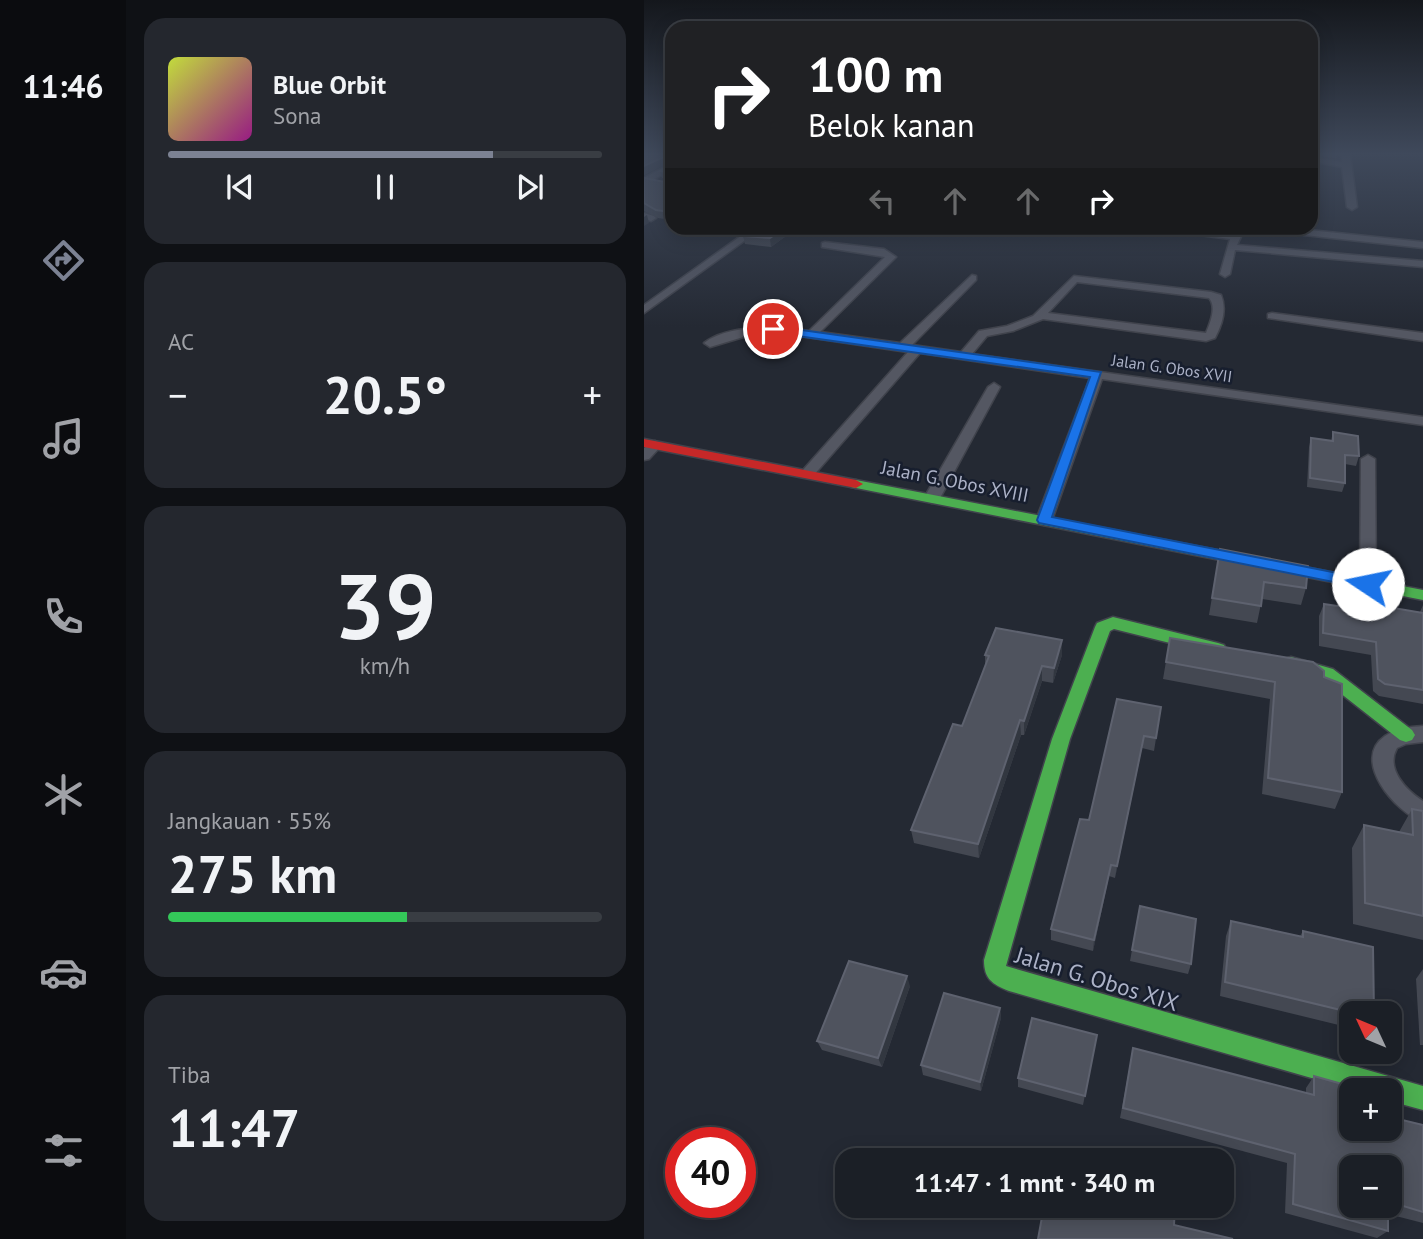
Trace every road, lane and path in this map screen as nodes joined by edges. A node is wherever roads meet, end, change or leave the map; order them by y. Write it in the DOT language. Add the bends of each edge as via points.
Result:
graph roads {
  1 [pos="1318,232"];
  2 [pos="748,235"];
  3 [pos="1192,235"];
  4 [pos="1239,235"];
  5 [pos="1233,242"];
  6 [pos="825,245"];
  7 [pos="1423,245"];
  8 [pos="1423,264"];
  9 [pos="1225,274"];
  10 [pos="972,278"];
  11 [pos="644,295"];
  12 [pos="662,298"];
  13 [pos="644,310"];
  14 [pos="1040,315"];
  15 [pos="1272,316"];
  16 [pos="1003,330"];
  17 [pos="811,335"];
  18 [pos="1423,337"];
  19 [pos="710,343"];
  20 [pos="910,348"];
  21 [pos="964,356"];
  22 [pos="984,359"];
  23 [pos="1097,374"];
  24 [pos="994,387"];
  25 [pos="1423,421"];
  26 [pos="648,448"];
  27 [pos="1368,459"];
  28 [pos="808,473"];
  29 [pos="932,498"];
  30 [pos="1044,520"];
  31 [pos="1368,584"];
  32 [pos="1423,595"];
  33 [pos="1239,653"];
  34 [pos="1279,660"];
  35 [pos="1414,734"];
  36 [pos="1423,813"];
  37 [pos="1423,1098"];
  1 -- 7 [label="street"];
  2 -- 12 [label="street"];
  3 -- 5 [label="street"];
  4 -- 5 [label="street"];
  5 -- 8 [label="street"];
  5 -- 9 [label="street"];
  6 -- 17 [label="street" via="884,252 891,257"];
  10 -- 20 [label="street"];
  11 -- 12 [label="street"];
  12 -- 13 [label="street"];
  14 -- 14 [label="street" via="1199,338 1211,336 1219,303 1211,295 1074,279"];
  14 -- 16 [label="street"];
  15 -- 18 [label="street"];
  16 -- 21 [label="street" via="978,336"];
  16 -- 22 [label="street"];
  17 -- 19 [label="street, Jalan G. Obos XVII" via="761,330"];
  17 -- 20 [label="street, Jalan G. Obos XVII"];
  20 -- 21 [label="street, Jalan G. Obos XVII"];
  20 -- 28 [label="street"];
  21 -- 22 [label="street, Jalan G. Obos XVII"];
  22 -- 23 [label="street, Jalan G. Obos XVII"];
  23 -- 25 [label="street, Jalan G. Obos XVII"];
  23 -- 30 [label="street"];
  24 -- 29 [label="street"];
  26 -- 28 [label="street, Jalan G. Obos XVIII"];
  27 -- 31 [label="street"];
  28 -- 29 [label="street, Jalan G. Obos XVIII"];
  29 -- 30 [label="street, Jalan G. Obos XVIII"];
  30 -- 31 [label="street, Jalan G. Obos XVIII"];
  31 -- 32 [label="street, Jalan G. Obos XVIII"];
  33 -- 37 [label="street, Jalan G. Obos XIX" via="1113,623 1103,627 1061,739 995,972 1009,980"];
  34 -- 35 [label="street" via="1327,674"];
  35 -- 36 [label="street" via="1391,743 1383,756 1383,772 1392,789"];
}
